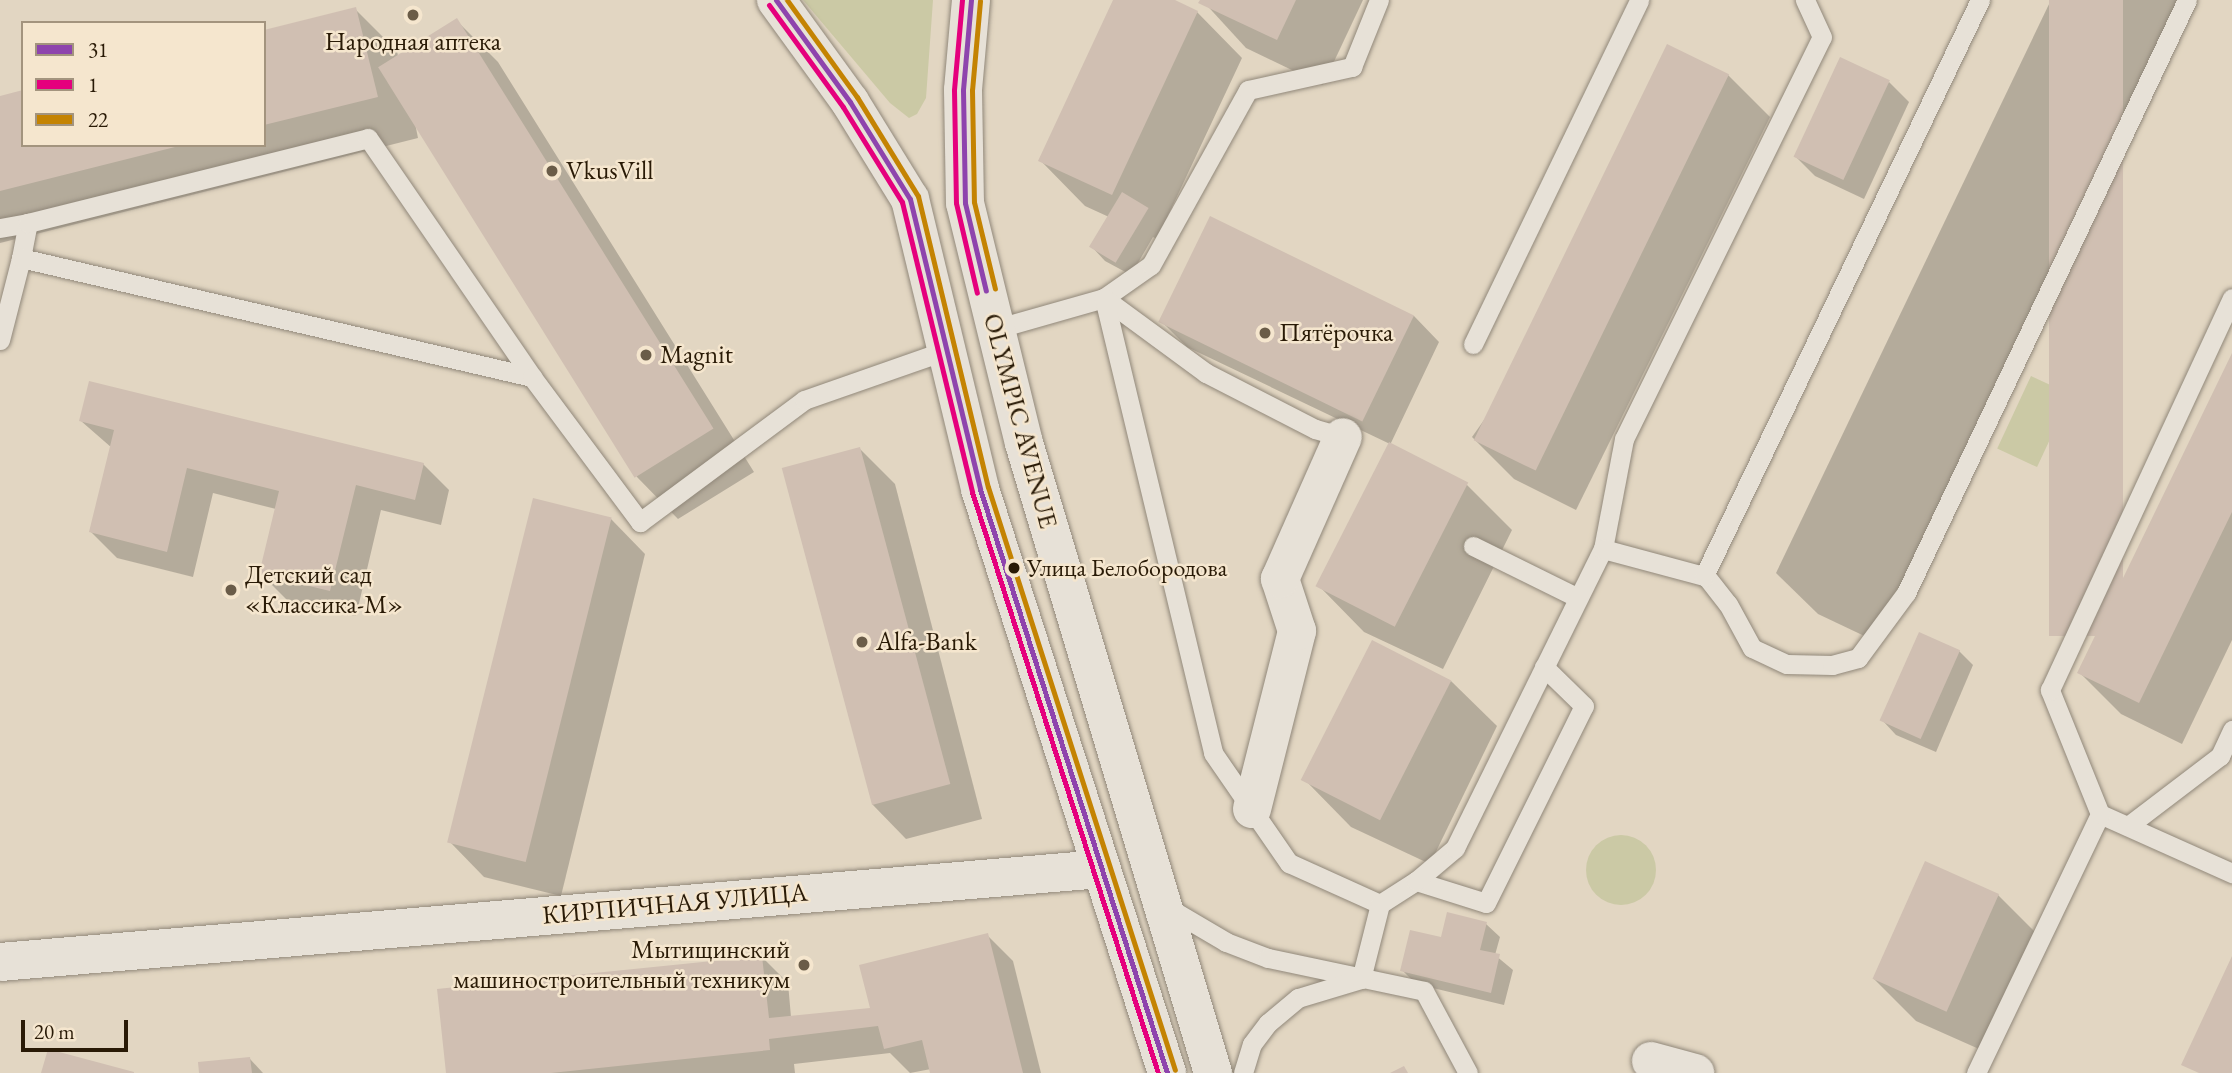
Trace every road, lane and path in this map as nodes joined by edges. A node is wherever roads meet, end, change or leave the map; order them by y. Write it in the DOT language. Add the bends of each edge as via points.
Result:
graph roads {
  1 [pos="776,0"];
  2 [pos="971,0"];
  3 [pos="1379,0"];
  4 [pos="1639,0"];
  5 [pos="1805,0"];
  6 [pos="1980,0"];
  7 [pos="2187,0"];
  8 [pos="28,223"];
  9 [pos="0,228"];
  10 [pos="21,258"];
  11 [pos="1104,298"];
  12 [pos="2232,298"];
  13 [pos="995,329"];
  14 [pos="0,340"];
  15 [pos="1473,344"];
  16 [pos="947,350"];
  17 [pos="532,377"];
  18 [pos="1343,437"];
  19 [pos="1474,546"];
  20 [pos="1603,549"];
  21 [pos="1705,575"];
  22 [pos="1578,598"];
  23 [pos="1544,667"];
  24 [pos="2232,730"];
  25 [pos="1252,809"];
  26 [pos="2100,814"];
  27 [pos="2128,826"];
  28 [pos="1100,869"];
  29 [pos="2232,873"];
  30 [pos="1416,881"];
  31 [pos="1161,904"];
  32 [pos="1380,904"];
  33 [pos="0,962"];
  34 [pos="1361,979"];
  35 [pos="1651,1061"];
  36 [pos="1167,1073"];
  37 [pos="1213,1073"];
  38 [pos="1243,1073"];
  39 [pos="1468,1073"];
  40 [pos="1695,1073"];
  41 [pos="1976,1073"];
  1 -- 16 [label="main road, OLYMPIC AVENUE" via="850,102 910,199"];
  2 -- 13 [label="main road, OLYMPIC AVENUE" via="963,90 965,204"];
  3 -- 11 [label="lane" via="1352,67 1248,90 1151,265"];
  4 -- 15 [label="lane"];
  5 -- 20 [label="lane" via="1822,37 1625,439"];
  6 -- 21 [label="lane"];
  7 -- 21 [label="lane" via="1906,593 1858,658 1832,665 1787,664 1752,648 1728,604"];
  8 -- 9 [label="lane"];
  8 -- 10 [label="lane"];
  8 -- 17 [label="lane" via="368,138"];
  10 -- 14 [label="lane"];
  10 -- 17 [label="lane"];
  11 -- 13 [label="lane"];
  11 -- 18 [label="lane" via="1206,373 1315,429"];
  11 -- 25 [label="lane" via="1213,753"];
  12 -- 26 [label="lane" via="2050,690"];
  13 -- 31 [label="main road, OLYMPIC AVENUE" via="1024,443"];
  16 -- 17 [label="lane" via="804,400 640,522"];
  16 -- 28 [label="main road, OLYMPIC AVENUE" via="980,489"];
  18 -- 25 [label="main road" via="1280,579 1297,631"];
  19 -- 22 [label="lane"];
  20 -- 21 [label="lane"];
  20 -- 22 [label="lane"];
  22 -- 23 [label="lane"];
  23 -- 30 [label="lane" via="1455,848"];
  23 -- 30 [label="lane" via="1584,706 1486,903"];
  24 -- 27 [label="lane" via="2220,756"];
  25 -- 32 [label="lane" via="1289,863"];
  26 -- 27 [label="lane"];
  26 -- 41 [label="lane"];
  27 -- 29 [label="lane"];
  28 -- 33 [label="main road, КИРПИЧНАЯ УЛИЦА"];
  28 -- 36 [label="main road, OLYMPIC AVENUE"];
  30 -- 32 [label="lane"];
  31 -- 34 [label="lane" via="1268,958"];
  31 -- 37 [label="main road, OLYMPIC AVENUE"];
  32 -- 34 [label="lane"];
  34 -- 38 [label="lane" via="1298,998 1252,1044"];
  34 -- 39 [label="lane" via="1424,991"];
  35 -- 40 [label="main road"];
}
